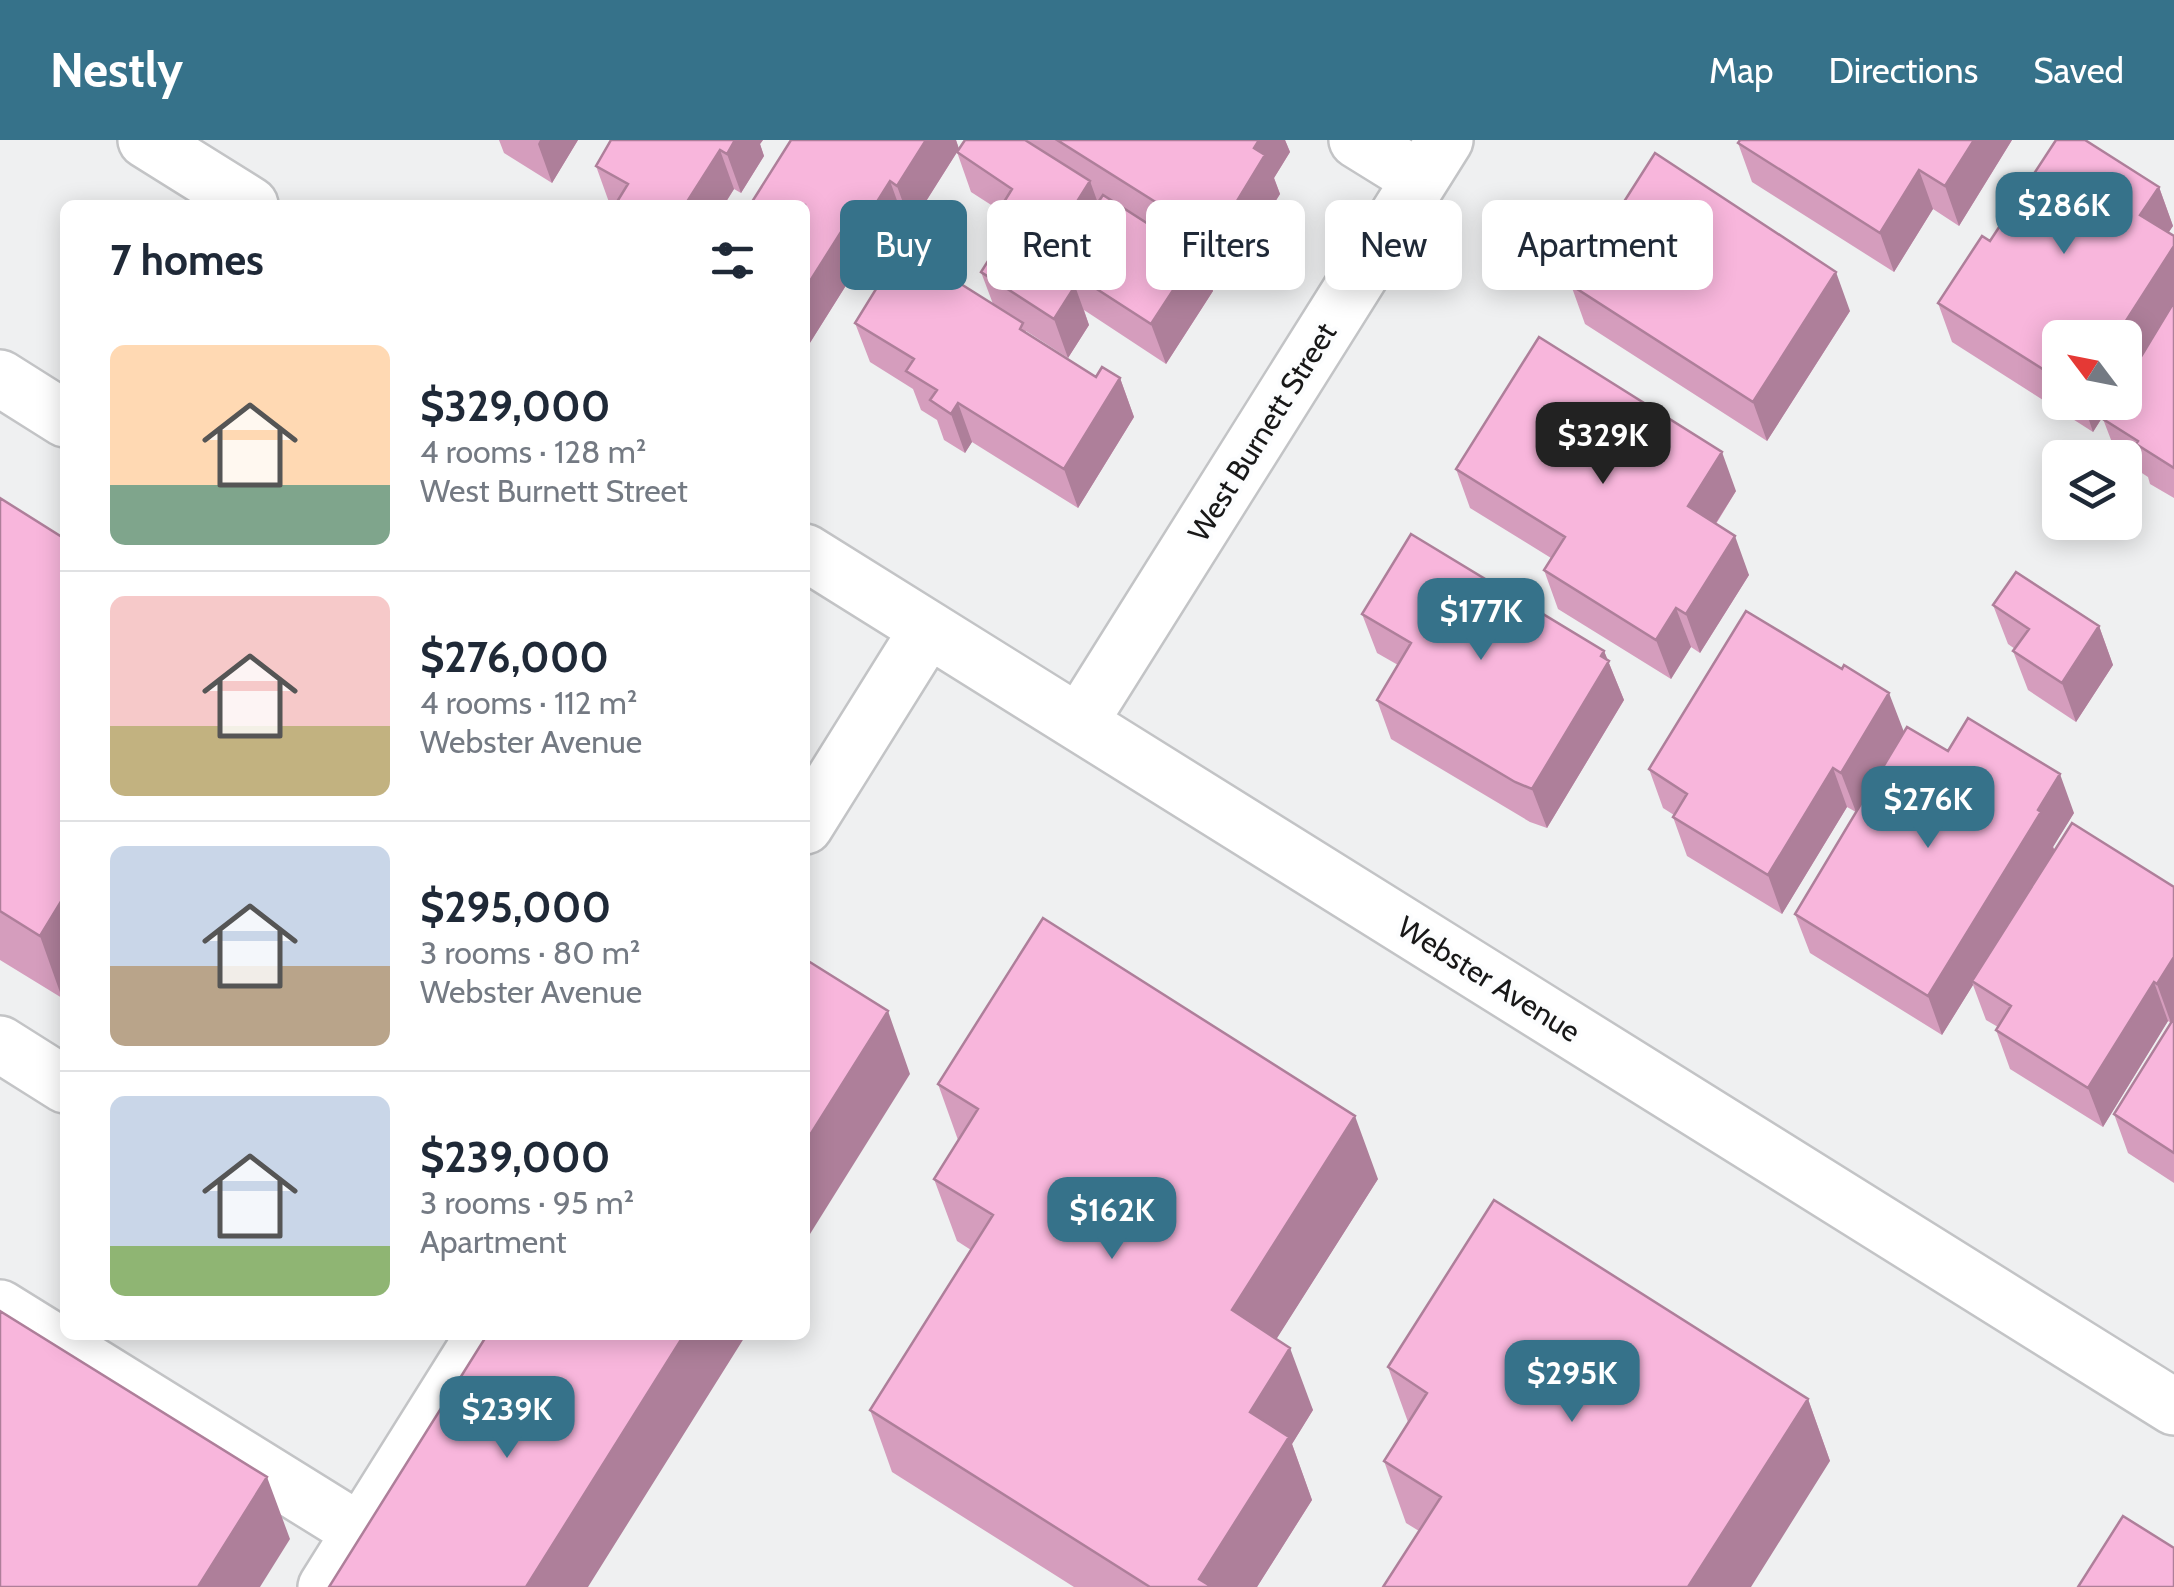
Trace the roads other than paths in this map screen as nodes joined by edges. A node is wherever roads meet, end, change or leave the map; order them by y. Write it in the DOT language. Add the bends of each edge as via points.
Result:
graph roads {
  1 [pos="146,140"];
  2 [pos="1357,140"];
  3 [pos="1433,160"];
  4 [pos="241,200"];
  5 [pos="0,378"];
  6 [pos="60,416"];
  7 [pos="810,555"];
  8 [pos="928,629"];
  9 [pos="1079,723"];
  10 [pos="810,818"];
  11 [pos="0,1044"];
  12 [pos="60,1082"];
  13 [pos="0,1308"];
  14 [pos="472,1340"];
  15 [pos="2174,1407"];
  16 [pos="361,1532"];
  17 [pos="326,1587"];
  1 -- 4 [label="street"];
  2 -- 3 [label="street"];
  3 -- 9 [label="street, West Burnett Street"];
  5 -- 6 [label="street"];
  7 -- 8 [label="street, Webster Avenue"];
  8 -- 9 [label="street, Webster Avenue"];
  8 -- 10 [label="street"];
  9 -- 15 [label="street, Webster Avenue"];
  11 -- 12 [label="street"];
  13 -- 16 [label="street"];
  14 -- 16 [label="street"];
  16 -- 17 [label="street"];
}
